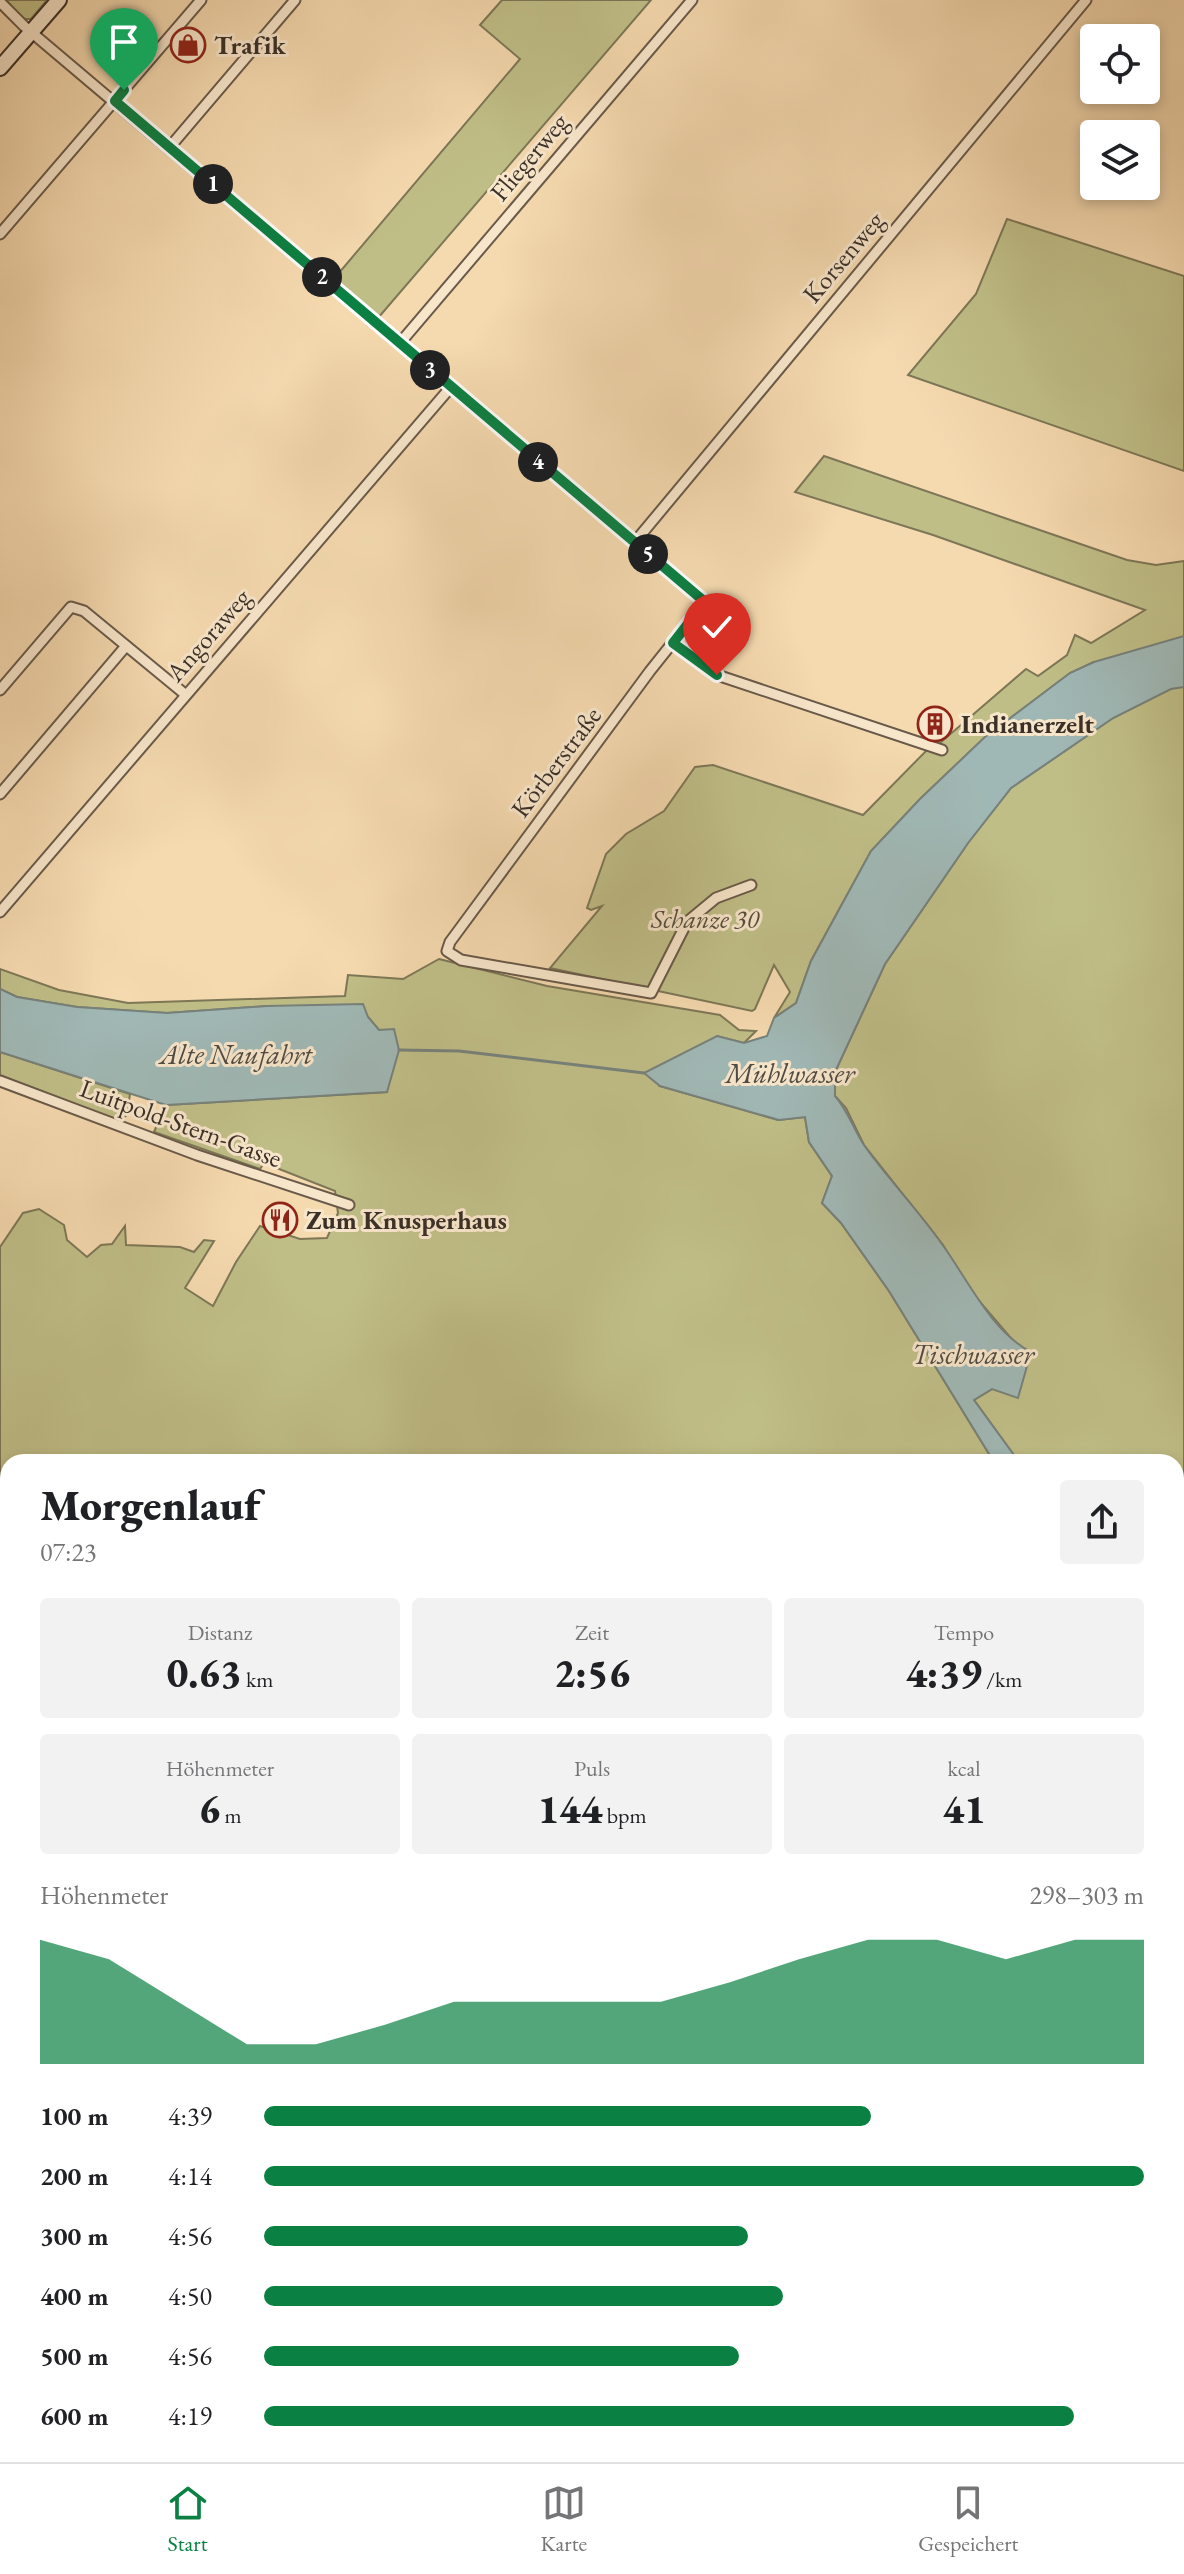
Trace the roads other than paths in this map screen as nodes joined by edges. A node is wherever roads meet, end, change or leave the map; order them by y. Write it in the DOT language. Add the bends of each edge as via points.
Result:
graph roads {
  1 [pos="59,0"];
  2 [pos="201,0"];
  3 [pos="295,0"];
  4 [pos="692,0"];
  5 [pos="1086,0"];
  6 [pos="0,2"];
  7 [pos="32,31"];
  8 [pos="0,68"];
  9 [pos="115,101"];
  10 [pos="169,148"];
  11 [pos="0,234"];
  12 [pos="400,343"];
  13 [pos="450,388"];
  14 [pos="634,543"];
  15 [pos="673,643"];
  16 [pos="126,646"];
  17 [pos="0,690"];
  18 [pos="186,695"];
  19 [pos="942,750"];
  20 [pos="0,794"];
  21 [pos="751,885"];
  22 [pos="0,912"];
  23 [pos="0,1081"];
  24 [pos="349,1205"];
  1 -- 7 [label="main road"];
  2 -- 9 [label="street"];
  3 -- 10 [label="street"];
  4 -- 12 [label="street, Fliegerweg"];
  5 -- 14 [label="street, Korsenweg"];
  6 -- 7 [label="street"];
  7 -- 8 [label="main road"];
  7 -- 9 [label="street"];
  9 -- 10 [label="street"];
  9 -- 11 [label="street"];
  10 -- 12 [label="street"];
  12 -- 13 [label="street"];
  13 -- 14 [label="street"];
  13 -- 18 [label="street, Angoraweg"];
  14 -- 15 [label="street, Körberstraße" via="705,602"];
  15 -- 19 [label="street" via="717,675"];
  15 -- 21 [label="street, Körberstraße" via="447,951 461,960 651,993 687,922 716,898"];
  16 -- 17 [label="street" via="84,611 71,607"];
  16 -- 18 [label="street"];
  16 -- 20 [label="street"];
  18 -- 22 [label="street, Angoraweg"];
  23 -- 24 [label="street, Luitpold-Stern-Gasse"];
}
